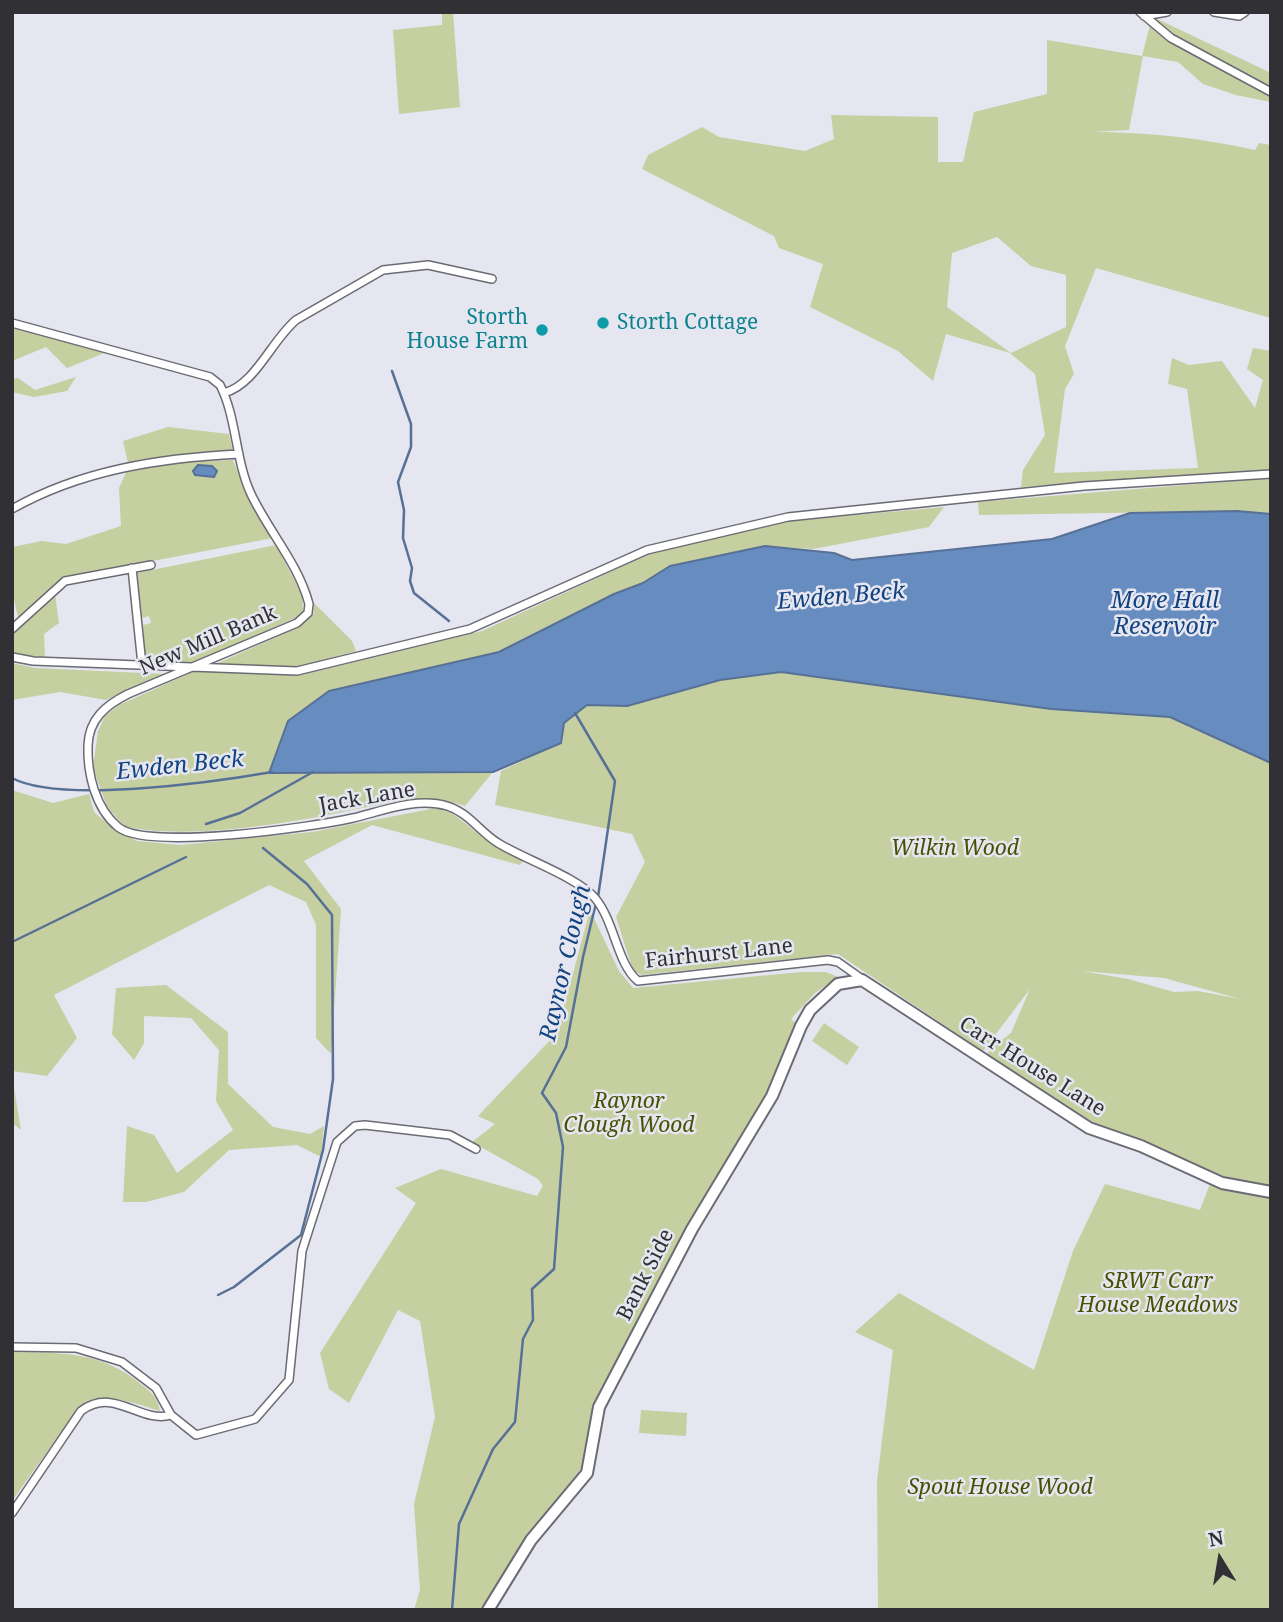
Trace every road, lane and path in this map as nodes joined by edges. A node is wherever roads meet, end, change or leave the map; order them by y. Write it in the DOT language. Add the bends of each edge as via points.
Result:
graph roads {
  1 [pos="1167,12"];
  2 [pos="1214,12"];
  3 [pos="1245,12"];
  4 [pos="1142,14"];
  5 [pos="1271,92"];
  6 [pos="492,279"];
  7 [pos="12,323"];
  8 [pos="224,393"];
  9 [pos="239,454"];
  10 [pos="1271,474"];
  11 [pos="12,509"];
  12 [pos="151,565"];
  13 [pos="132,568"];
  14 [pos="12,629"];
  15 [pos="12,657"];
  16 [pos="142,665"];
  17 [pos="193,667"];
  18 [pos="172,837"];
  19 [pos="586,890"];
  20 [pos="862,980"];
  21 [pos="476,1149"];
  22 [pos="1271,1192"];
  23 [pos="12,1347"];
  24 [pos="171,1415"];
  25 [pos="12,1513"];
  26 [pos="488,1610"];
  1 -- 4 [label="street"];
  2 -- 3 [label="street" via="1239,16"];
  4 -- 5 [label="street" via="1171,38"];
  6 -- 8 [label="street" via="428,265 376,273 296,320 251,373"];
  7 -- 8 [label="street" via="210,377"];
  8 -- 9 [label="street, New Mill Bank"];
  9 -- 11 [label="street" via="120,468 43,492"];
  9 -- 17 [label="street, New Mill Bank" via="252,496 306,593 308,613 296,623"];
  10 -- 17 [label="street" via="1084,486 788,517 647,550 470,629 297,671"];
  12 -- 13 [label="street"];
  13 -- 14 [label="street" via="65,581"];
  13 -- 16 [label="street"];
  15 -- 16 [label="street"];
  16 -- 17 [label="street"];
  17 -- 18 [label="street, New Mill Bank" via="102,710 88,739 90,772 99,804 119,828 139,836"];
  18 -- 19 [label="street, Jack Lane" via="302,827 420,804 447,806 466,815 496,842"];
  19 -- 20 [label="street, Fairhurst Lane" via="610,920 629,974 638,981 828,960"];
  20 -- 22 [label="street, Carr House Lane" via="1089,1128 1222,1183"];
  20 -- 26 [label="street, Bank Side" via="838,984 800,1026 772,1096 692,1229 599,1407 587,1473 531,1540"];
  21 -- 24 [label="street" via="450,1135 377,1126 355,1126 344,1133 337,1142 302,1251 289,1380 264,1412 235,1425 195,1435"];
  23 -- 24 [label="street" via="76,1348 122,1362 156,1388"];
  24 -- 25 [label="street" via="162,1418 96,1401 80,1410"];
}
